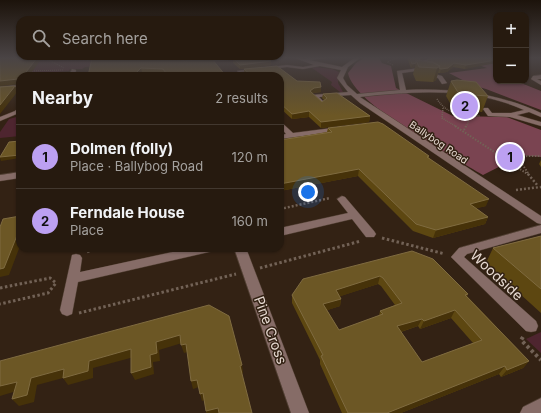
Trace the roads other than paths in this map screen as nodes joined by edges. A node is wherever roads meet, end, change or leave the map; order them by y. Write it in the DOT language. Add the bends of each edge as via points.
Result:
graph roads {
  1 [pos="340,77"];
  2 [pos="399,77"];
  3 [pos="440,77"];
  4 [pos="541,81"];
  5 [pos="444,83"];
  6 [pos="529,83"];
  7 [pos="16,87"];
  8 [pos="0,89"];
  9 [pos="403,90"];
  10 [pos="354,94"];
  11 [pos="322,103"];
  12 [pos="530,110"];
  13 [pos="16,112"];
  14 [pos="488,112"];
  15 [pos="511,115"];
  16 [pos="541,115"];
  17 [pos="0,119"];
  18 [pos="392,122"];
  19 [pos="379,124"];
  20 [pos="541,124"];
  21 [pos="284,127"];
  22 [pos="349,128"];
  23 [pos="291,135"];
  24 [pos="284,136"];
  25 [pos="16,176"];
  26 [pos="0,178"];
  27 [pos="342,199"];
  28 [pos="355,216"];
  29 [pos="541,221"];
  30 [pos="541,229"];
  31 [pos="284,231"];
  32 [pos="370,234"];
  33 [pos="191,252"];
  34 [pos="242,252"];
  35 [pos="76,258"];
  36 [pos="72,279"];
  37 [pos="67,310"];
  38 [pos="531,326"];
  39 [pos="541,408"];
  40 [pos="300,413"];
  41 [pos="529,413"];
  1 -- 10 [label="street, Ballybog Road"];
  2 -- 9 [label="street"];
  3 -- 5 [label="street"];
  4 -- 6 [label="street"];
  7 -- 8 [label="street"];
  9 -- 10 [label="street"];
  9 -- 12 [label="street" via="482,96 512,102"];
  10 -- 11 [label="street" via="314,96"];
  10 -- 18 [label="street, Ballybog Road"];
  12 -- 15 [label="street"];
  12 -- 16 [label="street"];
  13 -- 17 [label="street"];
  14 -- 15 [label="street"];
  15 -- 20 [label="street"];
  18 -- 19 [label="street"];
  18 -- 29 [label="street, Ballybog Road"];
  21 -- 23 [label="street"];
  22 -- 23 [label="street"];
  23 -- 24 [label="street"];
  25 -- 26 [label="street"];
  27 -- 28 [label="street"];
  28 -- 31 [label="street"];
  28 -- 32 [label="street"];
  30 -- 38 [label="street, Woodside" via="463,251 457,257"];
  33 -- 36 [label="street"];
  34 -- 40 [label="street, Pine Cross"];
  35 -- 36 [label="street"];
  36 -- 37 [label="street"];
  39 -- 41 [label="street"];
}
